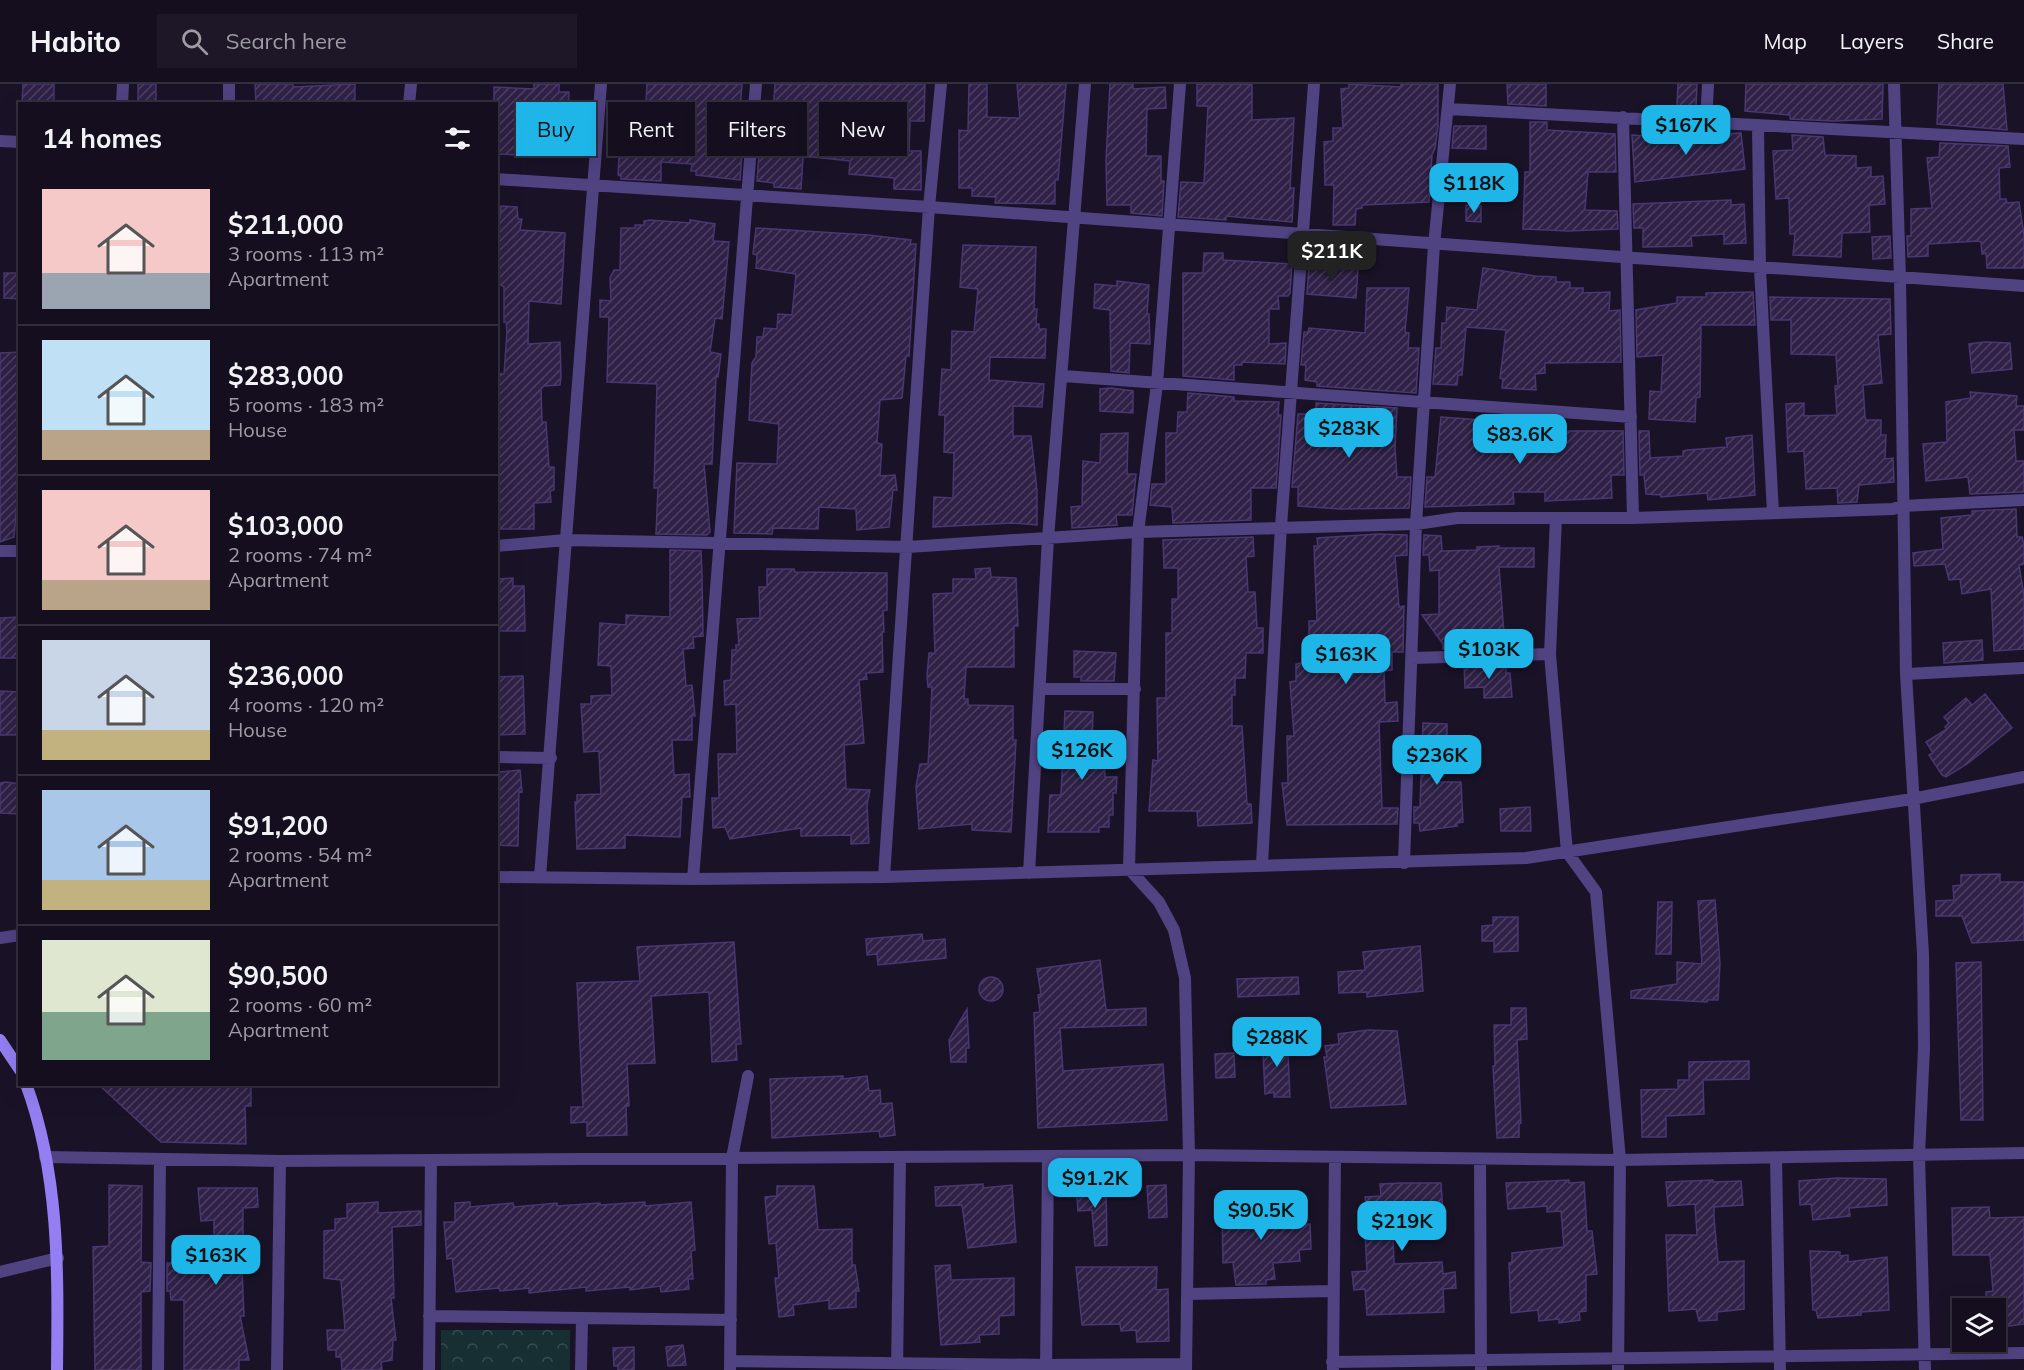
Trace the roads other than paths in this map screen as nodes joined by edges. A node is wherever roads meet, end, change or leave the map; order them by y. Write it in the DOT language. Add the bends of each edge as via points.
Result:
graph roads {
  1 [pos="123,84"];
  2 [pos="229,84"];
  3 [pos="411,84"];
  4 [pos="601,84"];
  5 [pos="756,84"];
  6 [pos="941,84"];
  7 [pos="1085,84"];
  8 [pos="1180,84"];
  9 [pos="1314,84"];
  10 [pos="1450,84"];
  11 [pos="1708,84"];
  12 [pos="1894,84"];
  13 [pos="122,102"];
  14 [pos="229,102"];
  15 [pos="409,102"];
  16 [pos="1448,109"];
  17 [pos="1623,117"];
  18 [pos="1706,124"];
  19 [pos="1758,127"];
  20 [pos="1897,132"];
  21 [pos="2024,139"];
  22 [pos="0,141"];
  23 [pos="18,142"];
  24 [pos="498,179"];
  25 [pos="593,186"];
  26 [pos="748,195"];
  27 [pos="929,207"];
  28 [pos="1073,219"];
  29 [pos="1168,225"];
  30 [pos="1304,234"];
  31 [pos="1434,245"];
  32 [pos="1626,257"];
  33 [pos="1760,269"];
  34 [pos="1900,279"];
  35 [pos="2024,286"];
  36 [pos="1063,376"];
  37 [pos="1157,384"];
  38 [pos="1291,392"];
  39 [pos="1426,402"];
  40 [pos="1631,417"];
  41 [pos="2024,500"];
  42 [pos="1902,506"];
  43 [pos="1773,513"];
  44 [pos="1556,518"];
  45 [pos="1633,518"];
  46 [pos="1416,524"];
  47 [pos="1281,526"];
  48 [pos="1138,532"];
  49 [pos="1048,538"];
  50 [pos="566,540"];
  51 [pos="718,542"];
  52 [pos="498,546"];
  53 [pos="908,546"];
  54 [pos="0,551"];
  55 [pos="18,551"];
  56 [pos="1551,654"];
  57 [pos="1412,658"];
  58 [pos="2024,668"];
  59 [pos="1906,674"];
  60 [pos="1040,689"];
  61 [pos="1135,689"];
  62 [pos="498,757"];
  63 [pos="551,758"];
  64 [pos="2024,777"];
  65 [pos="1912,799"];
  66 [pos="1567,852"];
  67 [pos="1404,863"];
  68 [pos="1262,864"];
  69 [pos="1129,869"];
  70 [pos="1029,873"];
  71 [pos="498,877"];
  72 [pos="540,877"];
  73 [pos="884,877"];
  74 [pos="693,879"];
  75 [pos="18,934"];
  76 [pos="0,938"];
  77 [pos="0,1040"];
  78 [pos="18,1067"];
  79 [pos="748,1076"];
  80 [pos="27,1086"];
  81 [pos="2024,1154"];
  82 [pos="1190,1155"];
  83 [pos="1919,1155"];
  84 [pos="45,1157"];
  85 [pos="1048,1157"];
  86 [pos="732,1158"];
  87 [pos="900,1158"];
  88 [pos="1335,1158"];
  89 [pos="1776,1158"];
  90 [pos="160,1159"];
  91 [pos="1480,1159"];
  92 [pos="431,1160"];
  93 [pos="1620,1160"];
  94 [pos="280,1161"];
  95 [pos="58,1258"];
  96 [pos="0,1272"];
  97 [pos="1334,1291"];
  98 [pos="1187,1294"];
  99 [pos="429,1316"];
  100 [pos="582,1319"];
  101 [pos="731,1320"];
  102 [pos="2024,1353"];
  103 [pos="1925,1355"];
  104 [pos="1780,1357"];
  105 [pos="1618,1365"];
  106 [pos="730,1366"];
  107 [pos="1333,1366"];
  108 [pos="1481,1366"];
  109 [pos="897,1367"];
  110 [pos="1186,1367"];
  111 [pos="1046,1368"];
  112 [pos="57,1370"];
  113 [pos="158,1370"];
  114 [pos="277,1370"];
  115 [pos="429,1370"];
  116 [pos="581,1370"];
  117 [pos="1780,1370"];
  118 [pos="1925,1370"];
  1 -- 13 [label="street"];
  2 -- 14 [label="street"];
  3 -- 15 [label="street"];
  4 -- 25 [label="street"];
  5 -- 26 [label="street"];
  6 -- 27 [label="street"];
  7 -- 28 [label="street"];
  8 -- 29 [label="street"];
  9 -- 30 [label="street"];
  10 -- 16 [label="street"];
  11 -- 18 [label="street"];
  12 -- 20 [label="street"];
  16 -- 17 [label="street"];
  16 -- 31 [label="street"];
  17 -- 18 [label="street"];
  17 -- 32 [label="street"];
  18 -- 19 [label="street"];
  19 -- 20 [label="street"];
  19 -- 33 [label="street"];
  20 -- 21 [label="street"];
  20 -- 34 [label="street"];
  22 -- 23 [label="street"];
  24 -- 25 [label="street"];
  25 -- 26 [label="street"];
  25 -- 50 [label="street"];
  26 -- 27 [label="street"];
  26 -- 51 [label="street"];
  27 -- 28 [label="street"];
  27 -- 53 [label="street"];
  28 -- 29 [label="street"];
  28 -- 36 [label="street"];
  29 -- 30 [label="street"];
  29 -- 37 [label="street"];
  30 -- 31 [label="street"];
  30 -- 38 [label="street"];
  31 -- 32 [label="street"];
  31 -- 39 [label="street"];
  32 -- 33 [label="street"];
  32 -- 40 [label="street"];
  33 -- 34 [label="street"];
  33 -- 43 [label="street"];
  34 -- 35 [label="street"];
  34 -- 42 [label="street"];
  36 -- 37 [label="street"];
  36 -- 49 [label="street"];
  37 -- 38 [label="street"];
  37 -- 48 [label="street"];
  38 -- 39 [label="street"];
  38 -- 47 [label="street"];
  39 -- 40 [label="street"];
  39 -- 46 [label="street"];
  40 -- 45 [label="street"];
  41 -- 42 [label="street"];
  42 -- 43 [label="street"];
  42 -- 59 [label="street"];
  43 -- 45 [label="street"];
  44 -- 45 [label="street"];
  44 -- 46 [label="street" via="1457,518"];
  44 -- 56 [label="street"];
  46 -- 47 [label="street"];
  46 -- 57 [label="street"];
  47 -- 48 [label="street"];
  47 -- 68 [label="street"];
  48 -- 49 [label="street"];
  48 -- 61 [label="street"];
  49 -- 53 [label="street"];
  49 -- 60 [label="street"];
  50 -- 51 [label="street"];
  50 -- 52 [label="street"];
  50 -- 63 [label="street"];
  51 -- 53 [label="street"];
  51 -- 74 [label="street"];
  53 -- 73 [label="street"];
  54 -- 55 [label="street"];
  56 -- 57 [label="street"];
  56 -- 66 [label="street"];
  57 -- 67 [label="street"];
  58 -- 59 [label="street"];
  59 -- 65 [label="street"];
  60 -- 61 [label="street"];
  60 -- 70 [label="street"];
  61 -- 69 [label="street"];
  62 -- 63 [label="street"];
  63 -- 72 [label="street"];
  64 -- 65 [label="street"];
  65 -- 66 [label="street"];
  65 -- 83 [label="street" via="1923,954"];
  66 -- 67 [label="street" via="1526,858"];
  66 -- 93 [label="street" via="1596,892"];
  67 -- 68 [label="street"];
  68 -- 69 [label="street"];
  69 -- 70 [label="street"];
  69 -- 82 [label="street" via="1159,902 1174,930 1185,978"];
  70 -- 73 [label="street"];
  71 -- 72 [label="street"];
  72 -- 74 [label="street"];
  73 -- 74 [label="street"];
  75 -- 76 [label="street"];
  77 -- 78 [label="street"];
  79 -- 86 [label="street"];
  80 -- 84 [label="street"];
  81 -- 83 [label="street"];
  82 -- 85 [label="street"];
  82 -- 88 [label="street"];
  82 -- 98 [label="street"];
  83 -- 89 [label="street"];
  83 -- 103 [label="street"];
  84 -- 90 [label="street"];
  84 -- 95 [label="street"];
  85 -- 87 [label="street"];
  85 -- 111 [label="street"];
  86 -- 87 [label="street"];
  86 -- 92 [label="street"];
  86 -- 101 [label="street"];
  87 -- 109 [label="street"];
  88 -- 91 [label="street"];
  88 -- 97 [label="street"];
  89 -- 93 [label="street"];
  89 -- 104 [label="street"];
  90 -- 94 [label="street"];
  90 -- 113 [label="street"];
  91 -- 93 [label="street"];
  91 -- 108 [label="street"];
  92 -- 94 [label="street"];
  92 -- 99 [label="street"];
  93 -- 105 [label="street"];
  94 -- 114 [label="street"];
  95 -- 96 [label="street"];
  95 -- 112 [label="street"];
  97 -- 98 [label="street"];
  97 -- 107 [label="street"];
  98 -- 110 [label="street"];
  99 -- 100 [label="street"];
  99 -- 115 [label="street"];
  100 -- 101 [label="street"];
  100 -- 116 [label="street"];
  101 -- 106 [label="street"];
  102 -- 103 [label="street"];
  103 -- 104 [label="street"];
  103 -- 118 [label="street"];
  104 -- 105 [label="street"];
  104 -- 117 [label="street"];
  105 -- 108 [label="street"];
  106 -- 109 [label="street"];
  107 -- 108 [label="street"];
  109 -- 111 [label="street"];
  110 -- 111 [label="street"];
}
